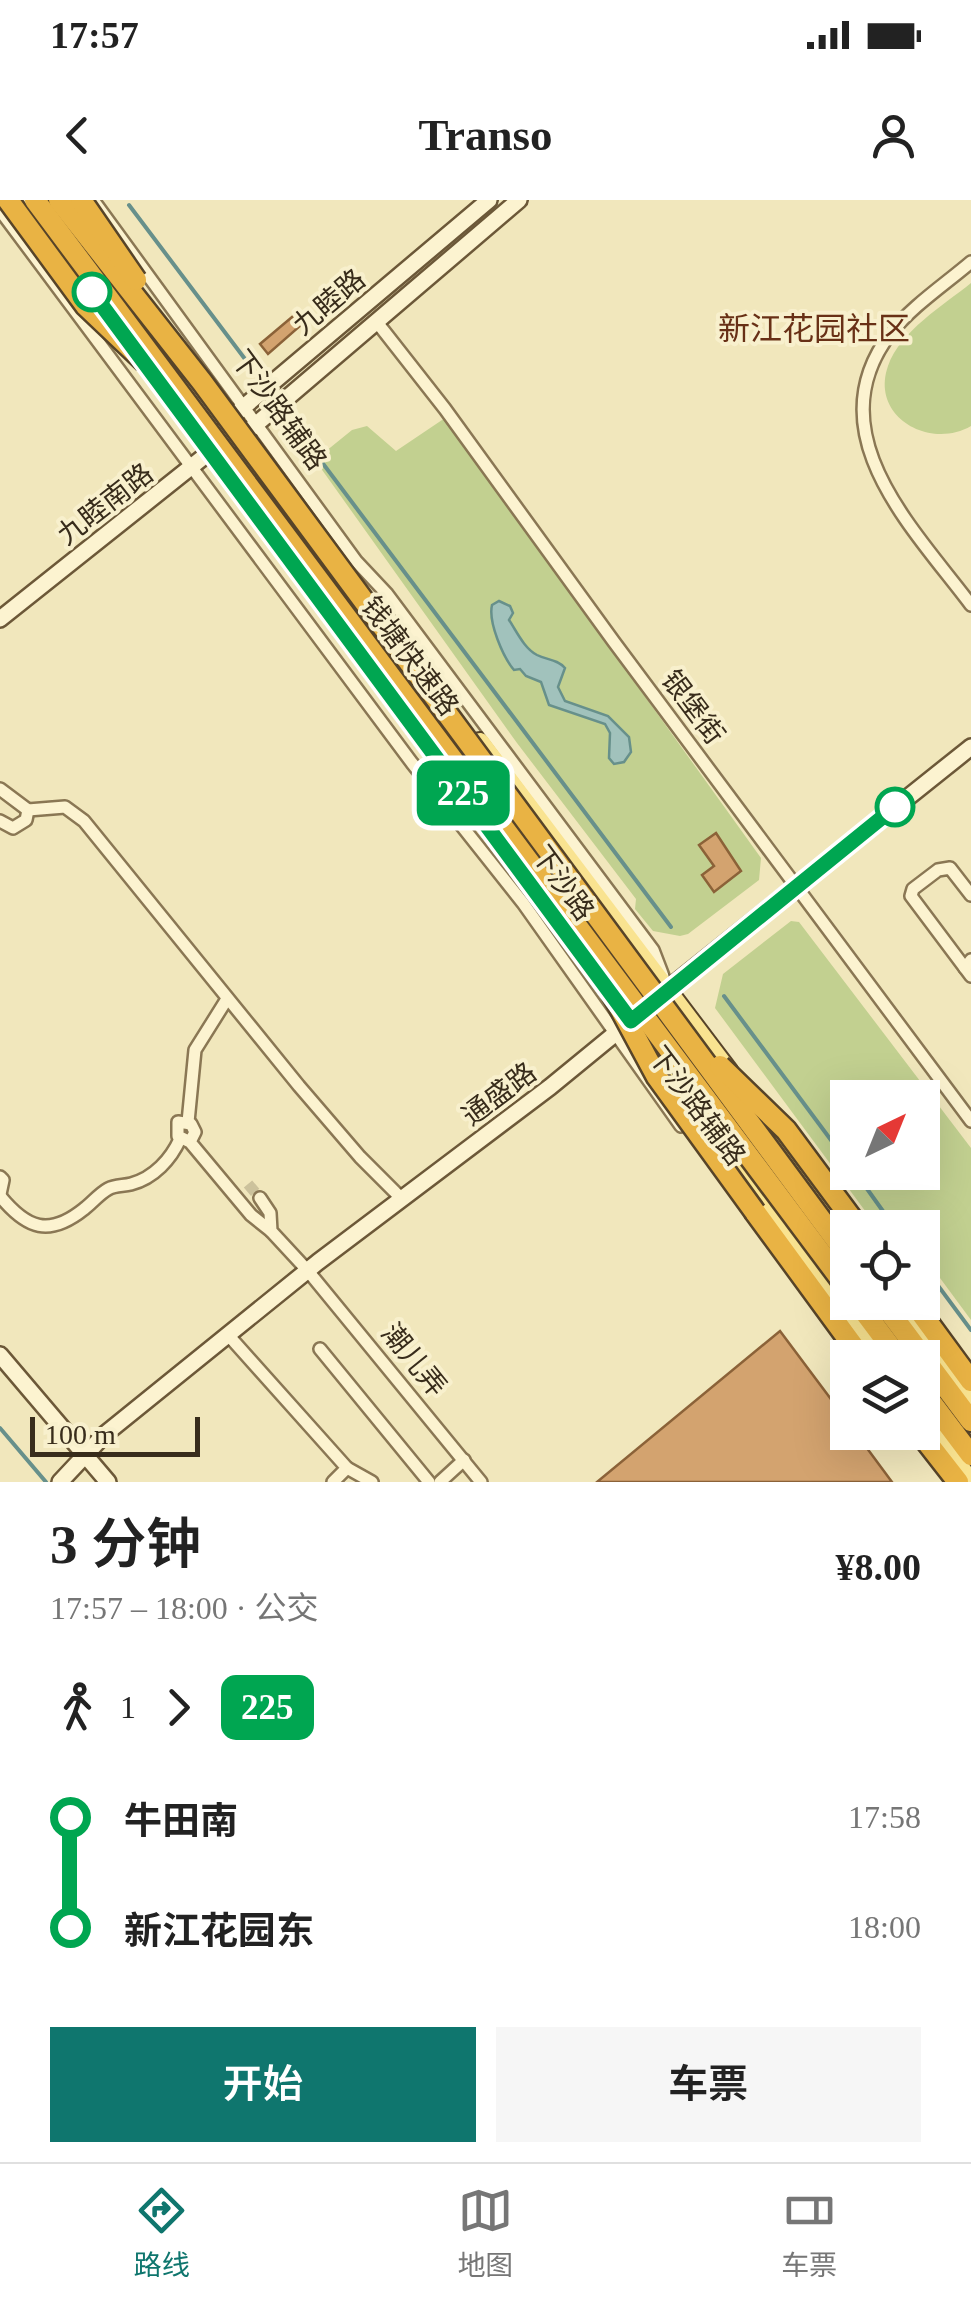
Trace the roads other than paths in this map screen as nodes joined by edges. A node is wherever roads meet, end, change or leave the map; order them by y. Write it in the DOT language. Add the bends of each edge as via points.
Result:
graph roads {
  1 [pos="23,200"];
  2 [pos="36,200"];
  3 [pos="62,200"];
  4 [pos="81,200"];
  5 [pos="94,200"];
  6 [pos="489,200"];
  7 [pos="519,200"];
  8 [pos="4,208"];
  9 [pos="971,262"];
  10 [pos="376,321"];
  11 [pos="202,382"];
  12 [pos="239,410"];
  13 [pos="252,427"];
  14 [pos="211,451"];
  15 [pos="191,467"];
  16 [pos="249,485"];
  17 [pos="971,606"];
  18 [pos="0,619"];
  19 [pos="971,746"];
  20 [pos="0,790"];
  21 [pos="28,810"];
  22 [pos="0,821"];
  23 [pos="796,887"];
  24 [pos="971,895"];
  25 [pos="575,925"];
  26 [pos="969,968"];
  27 [pos="668,989"];
  28 [pos="227,1000"];
  29 [pos="631,1021"];
  30 [pos="683,1030"];
  31 [pos="614,1035"];
  32 [pos="726,1068"];
  33 [pos="971,1121"];
  34 [pos="185,1140"];
  35 [pos="0,1177"];
  36 [pos="0,1195"];
  37 [pos="260,1198"];
  38 [pos="402,1199"];
  39 [pos="830,1210"];
  40 [pos="845,1210"];
  41 [pos="856,1210"];
  42 [pos="271,1231"];
  43 [pos="830,1231"];
  44 [pos="830,1265"];
  45 [pos="308,1271"];
  46 [pos="895,1320"];
  47 [pos="911,1320"];
  48 [pos="926,1320"];
  49 [pos="937,1320"];
  50 [pos="229,1336"];
  51 [pos="846,1340"];
  52 [pos="846,1340"];
  53 [pos="866,1340"];
  54 [pos="320,1349"];
  55 [pos="0,1355"];
  56 [pos="971,1366"];
  57 [pos="971,1382"];
  58 [pos="971,1402"];
  59 [pos="940,1414"];
  60 [pos="971,1421"];
  61 [pos="940,1440"];
  62 [pos="924,1450"];
  63 [pos="934,1450"];
  64 [pos="84,1454"];
  65 [pos="971,1454"];
  66 [pos="464,1460"];
  67 [pos="348,1468"];
  68 [pos="60,1482"];
  69 [pos="108,1482"];
  70 [pos="333,1482"];
  71 [pos="372,1482"];
  72 [pos="429,1482"];
  73 [pos="440,1482"];
  74 [pos="481,1482"];
  75 [pos="948,1482"];
  76 [pos="958,1482"];
  77 [pos="971,1482"];
  1 -- 14 [label="main road, 下沙路"];
  2 -- 16 [label="highway, 钱塘快速路, bridge"];
  3 -- 11 [label="highway, 钱塘快速路, bridge"];
  3 -- 12 [label="main road, 下沙路"];
  4 -- 11 [label="highway, bridge"];
  5 -- 12 [label="street, 下沙路辅路"];
  6 -- 12 [label="street, 九睦路"];
  7 -- 10 [label="street, 九睦路"];
  8 -- 15 [label="street, 下沙路辅路"];
  8 -- 16 [label="highway, bridge"];
  9 -- 17 [label="street" via="889,335 864,398 864,433 884,487"];
  10 -- 13 [label="street, 九睦路"];
  10 -- 23 [label="street, 银堡街"];
  11 -- 30 [label="highway, 钱塘快速路, bridge"];
  12 -- 13 [label="main road, 下沙路"];
  12 -- 14 [label="street, 九睦路"];
  13 -- 14 [label="street, 九睦南路"];
  13 -- 27 [label="main road, 下沙路"];
  14 -- 15 [label="street, 九睦南路"];
  14 -- 29 [label="main road, 下沙路"];
  15 -- 18 [label="street, 九睦南路"];
  15 -- 31 [label="street, 下沙路辅路" via="524,903"];
  16 -- 25 [label="highway, 钱塘快速路, bridge"];
  19 -- 23 [label="street, 通盛路"];
  20 -- 21 [label="street"];
  21 -- 22 [label="street" via="13,828"];
  21 -- 28 [label="street" via="65,807 84,821"];
  23 -- 27 [label="street, 通盛路"];
  23 -- 33 [label="street, 银堡街"];
  24 -- 26 [label="street" via="950,868 912,889"];
  25 -- 44 [label="highway, 钱塘快速路, bridge"];
  25 -- 52 [label="highway, bridge" via="657,1077"];
  27 -- 29 [label="street, 通盛路"];
  27 -- 32 [label="main road, 下沙路"];
  28 -- 34 [label="street" via="195,1050 188,1122 195,1132"];
  28 -- 38 [label="street"];
  29 -- 31 [label="street, 通盛路"];
  29 -- 53 [label="main road, 下沙路"];
  30 -- 40 [label="highway, bridge" via="786,1130"];
  30 -- 43 [label="highway, 钱塘快速路, bridge"];
  31 -- 38 [label="street, 通盛路"];
  31 -- 51 [label="street, 下沙路辅路"];
  32 -- 39 [label="main road, 下沙路"];
  32 -- 41 [label="street, 下沙路辅路" via="795,1131"];
  34 -- 36 [label="street" via="143,1179 106,1190 60,1225 23,1221"];
  34 -- 42 [label="street, 潮儿弄"];
  35 -- 36 [label="street"];
  37 -- 42 [label="street"];
  38 -- 45 [label="street, 通盛路"];
  42 -- 45 [label="street, 潮儿弄"];
  45 -- 50 [label="street, 通盛路"];
  45 -- 66 [label="street, 潮儿弄"];
  46 -- 60 [label="highway"];
  47 -- 58 [label="main road"];
  48 -- 57 [label="highway"];
  49 -- 56 [label="street"];
  50 -- 64 [label="street, 通盛路"];
  50 -- 67 [label="street"];
  54 -- 72 [label="street"];
  55 -- 64 [label="street"];
  59 -- 65 [label="highway"];
  61 -- 77 [label="main road"];
  62 -- 75 [label="street"];
  63 -- 76 [label="highway"];
  64 -- 68 [label="street, 通盛路"];
  64 -- 69 [label="street"];
  66 -- 73 [label="street"];
  66 -- 74 [label="street, 潮儿弄"];
  67 -- 70 [label="street"];
  67 -- 71 [label="street"];
}
